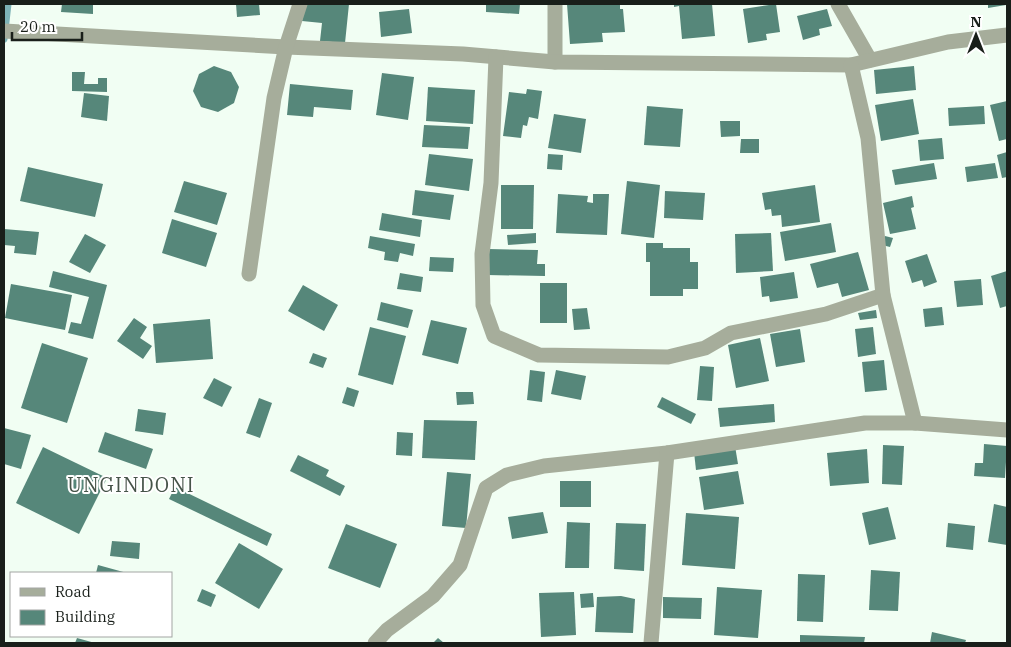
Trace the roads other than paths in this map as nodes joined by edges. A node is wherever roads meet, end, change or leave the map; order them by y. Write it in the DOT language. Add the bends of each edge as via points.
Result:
graph roads {
  1 [pos="300,4"];
  2 [pos="555,4"];
  3 [pos="838,4"];
  4 [pos="4,31"];
  5 [pos="1007,36"];
  6 [pos="286,47"];
  7 [pos="496,57"];
  8 [pos="870,60"];
  9 [pos="555,62"];
  10 [pos="851,64"];
  11 [pos="249,274"];
  12 [pos="883,295"];
  13 [pos="915,423"];
  14 [pos="1007,430"];
  15 [pos="667,453"];
  16 [pos="375,643"];
  17 [pos="651,643"];
  1 -- 6 [label="street"];
  2 -- 9 [label="street"];
  3 -- 8 [label="street"];
  4 -- 6 [label="street"];
  5 -- 8 [label="street" via="948,42"];
  6 -- 7 [label="street"];
  6 -- 11 [label="street" via="274,98"];
  7 -- 9 [label="street"];
  7 -- 12 [label="street" via="491,183 482,254 483,305 494,336 539,355 668,356 705,348 731,333 826,314"];
  8 -- 10 [label="street"];
  9 -- 10 [label="street"];
  10 -- 12 [label="street" via="868,138"];
  12 -- 13 [label="street"];
  13 -- 14 [label="street"];
  13 -- 15 [label="street" via="865,423"];
  15 -- 16 [label="street" via="544,466 507,475 486,488 460,565 433,596 387,630"];
  15 -- 17 [label="street"];
}
